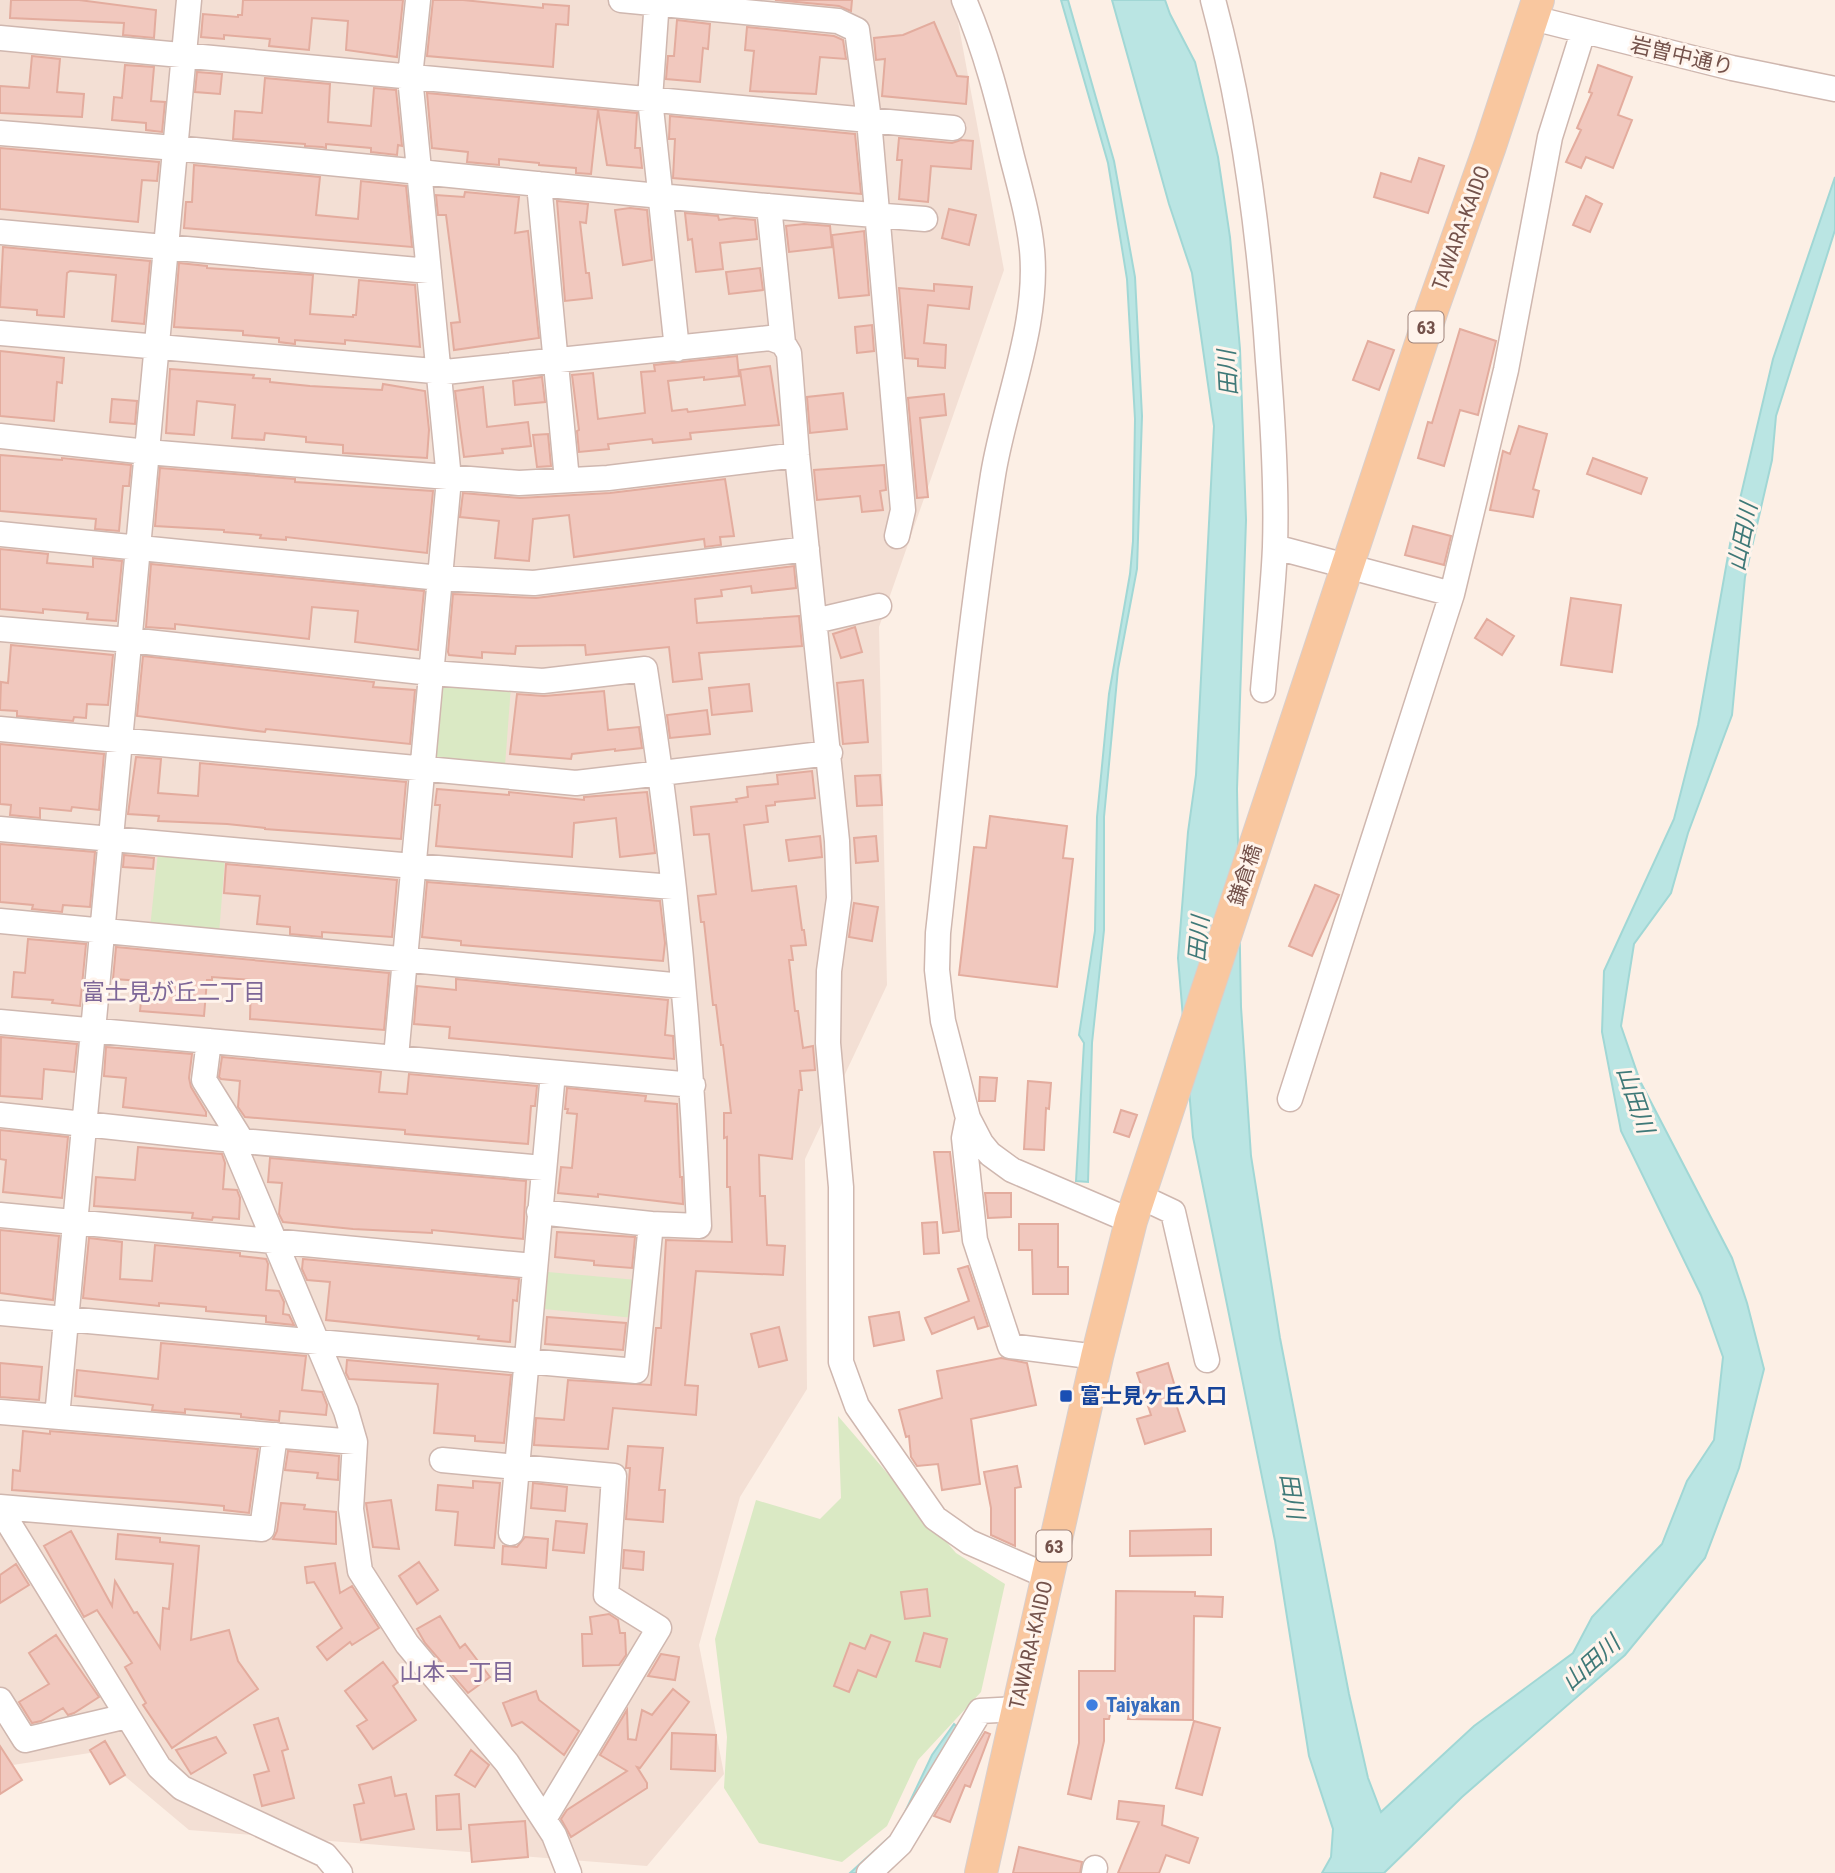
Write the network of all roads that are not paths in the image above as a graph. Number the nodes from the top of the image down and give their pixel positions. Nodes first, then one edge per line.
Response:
1 (189, 0) edge
2 (418, 0) edge
3 (621, 0) edge
4 (964, 0) edge
5 (1213, 0) edge
6 (657, 2) edge
7 (1536, 9) edge
8 (1583, 32) junction
9 (0, 38) edge
10 (184, 55) junction
11 (410, 77) junction
12 (1834, 89) edge
13 (650, 99) junction
14 (869, 120) junction
15 (953, 128) dead end
16 (0, 133) edge
17 (176, 147) junction
18 (419, 173) junction
19 (539, 184) junction
20 (660, 196) junction
21 (769, 206) junction
22 (877, 215) junction
23 (925, 219) dead end
24 (0, 232) edge
25 (166, 247) junction
26 (429, 271) junction
27 (0, 333) edge
28 (783, 343) junction
29 (157, 347) junction
30 (677, 349) junction
31 (555, 361) junction
32 (439, 372) junction
33 (0, 436) edge
34 (148, 452) junction
35 (797, 455) junction
36 (449, 479) junction
37 (567, 480) junction
38 (0, 534) edge
39 (897, 536) dead end
40 (1275, 547) junction
41 (138, 548) junction
42 (807, 549) junction
43 (1348, 567) junction
44 (440, 578) junction
45 (1452, 594) junction
46 (879, 606) dead end
47 (815, 621) junction
48 (0, 629) edge
49 (129, 640) junction
50 (1318, 656) joint
51 (431, 673) junction
52 (1263, 690) dead end
53 (0, 729) edge
54 (120, 740) junction
55 (830, 753) junction
56 (422, 768) junction
57 (662, 774) junction
58 (0, 829) edge
59 (111, 839) junction
60 (413, 866) junction
61 (673, 887) junction
62 (0, 921) edge
63 (102, 931) junction
64 (405, 960) junction
65 (683, 986) junction
66 (0, 1022) edge
67 (93, 1030) junction
68 (209, 1041) junction
69 (396, 1058) junction
70 (552, 1073) junction
71 (693, 1085) junction
72 (1290, 1099) dead end
73 (0, 1115) edge
74 (968, 1118) junction
75 (84, 1122) junction
76 (237, 1140) junction
77 (543, 1168) junction
78 (1139, 1197) junction
79 (539, 1212) junction
80 (0, 1215) edge
81 (75, 1222) junction
82 (651, 1224) junction
83 (274, 1242) junction
84 (534, 1266) junction
85 (0, 1313) edge
86 (66, 1320) junction
87 (318, 1342) junction
88 (1097, 1357) junction
89 (1207, 1360) dead end
90 (525, 1362) junction
91 (0, 1412) edge
92 (57, 1418) junction
93 (275, 1436) junction
94 (355, 1442) junction
95 (442, 1460) dead end
96 (516, 1466) junction
97 (0, 1508) edge
98 (511, 1533) dead end
99 (1047, 1576) junction
100 (0, 1700) edge
101 (1017, 1709) junction
102 (127, 1716) junction
103 (544, 1819) junction
104 (340, 1873) edge
105 (569, 1873) edge
106 (869, 1873) edge
107 (981, 1873) edge

1 - 10 street
2 - 11 street
3 - 6 street
4 - 74 street
5 - 40 street
6 - 13 street
6 - 14 street
7 - 8 street, 岩曽中通り
7 - 43 main road, TAWARA-KAIDO / 63
8 - 12 street, 岩曽中通り
8 - 45 street
9 - 10 street
10 - 11 street
10 - 17 street
11 - 13 street
11 - 18 street
13 - 14 street
13 - 20 street
14 - 15 street
14 - 22 street
16 - 17 street
17 - 18 street
17 - 25 street
18 - 19 street
18 - 26 street
19 - 20 street
19 - 31 street
20 - 21 street
20 - 30 street
21 - 22 street
21 - 28 street
22 - 23 street
22 - 39 street
24 - 25 street
25 - 26 street
25 - 29 street
26 - 32 street
27 - 29 street
28 - 30 street
28 - 35 street
29 - 32 street
29 - 34 street
30 - 31 street
31 - 32 street
31 - 37 street
32 - 36 street
33 - 34 street
34 - 36 street
34 - 41 street
35 - 37 street
35 - 42 street
36 - 37 street
36 - 44 street
38 - 41 street
40 - 43 street
40 - 52 street
41 - 44 street
41 - 49 street
42 - 44 street
42 - 47 street
43 - 45 street
43 - 50 main road, TAWARA-KAIDO / 63
44 - 51 street
45 - 72 street
46 - 47 street
47 - 55 street
48 - 49 street
49 - 51 street
49 - 54 street
50 - 78 main road, 鎌倉橋 / 63
51 - 56 street
51 - 57 street
53 - 54 street
54 - 56 street
54 - 59 street
55 - 57 street
55 - 99 street
56 - 57 street
56 - 60 street
57 - 61 street
58 - 59 street
59 - 60 street
59 - 63 street
60 - 61 street
60 - 64 street
61 - 65 street
62 - 63 street
63 - 64 street
63 - 67 street
64 - 65 street
64 - 69 street
65 - 71 street
66 - 67 street
67 - 68 street
67 - 75 street
68 - 69 street
68 - 76 street
69 - 70 street
70 - 71 street
70 - 77 street
71 - 82 street
73 - 75 street
74 - 78 street
74 - 88 street
75 - 76 street
75 - 81 street
76 - 77 street
76 - 83 street
77 - 79 street
78 - 88 main road, TAWARA-KAIDO / 63
78 - 89 street
79 - 82 street
79 - 84 street
80 - 81 street
81 - 83 street
81 - 86 street
82 - 90 street
83 - 84 street
83 - 87 street
84 - 90 street
85 - 86 street
86 - 87 street
86 - 92 street
87 - 90 street
87 - 94 street
88 - 99 main road, TAWARA-KAIDO / 63
90 - 96 street
91 - 92 street
92 - 93 street
93 - 94 street
93 - 97 street
94 - 103 street
95 - 96 street
96 - 98 street
96 - 103 street
97 - 102 street
99 - 101 main road, TAWARA-KAIDO / 63
100 - 102 street
101 - 106 street
101 - 107 main road, TAWARA-KAIDO / 63
102 - 104 street
103 - 105 street

